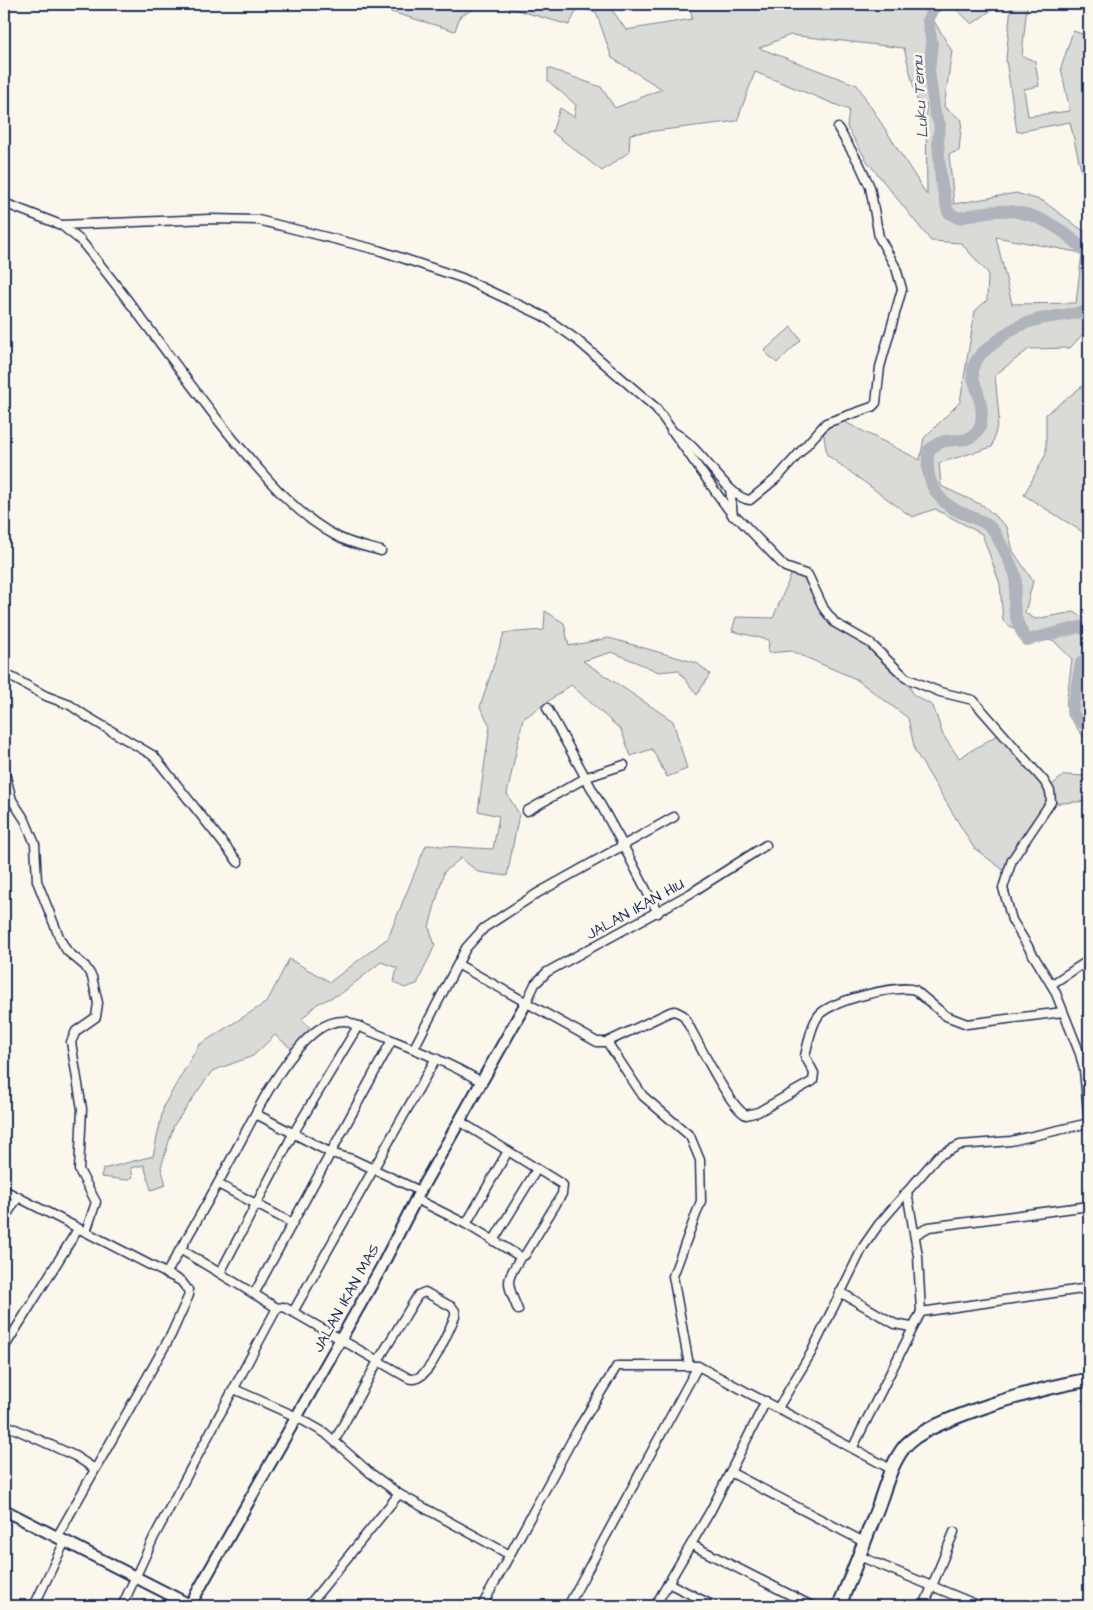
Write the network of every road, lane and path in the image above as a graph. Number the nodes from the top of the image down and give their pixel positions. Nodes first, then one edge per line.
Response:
1 (838, 128) dead end
2 (4, 203) edge
3 (61, 225) junction
4 (671, 431) junction
5 (730, 489) junction
6 (732, 516) junction
7 (381, 551) dead end
8 (4, 673) edge
9 (548, 708) dead end
10 (624, 765) dead end
11 (4, 769) edge
12 (587, 777) junction
13 (527, 811) dead end
14 (674, 816) dead end
15 (623, 845) junction
16 (766, 845) dead end
17 (238, 862) dead end
18 (658, 913) junction
19 (1089, 960) edge
20 (459, 964) junction
21 (1052, 984) junction
22 (526, 1004) junction
23 (1063, 1012) junction
24 (358, 1026) junction
25 (392, 1040) junction
26 (607, 1042) junction
27 (414, 1048) junction
28 (436, 1058) junction
29 (482, 1082) junction
30 (256, 1114) junction
31 (461, 1122) junction
32 (1089, 1124) edge
33 (293, 1134) junction
34 (508, 1151) junction
35 (331, 1153) junction
36 (374, 1169) junction
37 (537, 1169) junction
38 (218, 1184) junction
39 (4, 1190) edge
40 (907, 1192) junction
41 (418, 1195) junction
42 (18, 1197) junction
43 (257, 1203) junction
44 (1089, 1206) edge
45 (4, 1219) edge
46 (292, 1223) junction
47 (466, 1224) junction
48 (82, 1231) junction
49 (915, 1235) junction
50 (493, 1241) junction
51 (180, 1249) junction
52 (520, 1257) junction
53 (220, 1273) junction
54 (166, 1274) junction
55 (1089, 1288) edge
56 (840, 1292) junction
57 (254, 1294) junction
58 (276, 1308) junction
59 (518, 1310) dead end
60 (293, 1312) junction
61 (921, 1312) junction
62 (895, 1324) junction
63 (912, 1327) junction
64 (906, 1339) junction
65 (340, 1340) junction
66 (4, 1348) edge
67 (378, 1361) junction
68 (689, 1365) junction
69 (698, 1366) junction
70 (1089, 1380) edge
71 (234, 1389) junction
72 (766, 1401) junction
73 (778, 1408) junction
74 (297, 1417) junction
75 (4, 1424) edge
76 (335, 1440) junction
77 (853, 1448) junction
78 (95, 1469) junction
79 (891, 1469) junction
80 (730, 1472) junction
81 (399, 1494) junction
82 (4, 1510) edge
83 (954, 1532) dead end
84 (61, 1539) junction
85 (864, 1542) junction
86 (692, 1545) junction
87 (510, 1555) junction
88 (859, 1556) junction
89 (134, 1578) junction
90 (668, 1583) junction
91 (932, 1587) junction
92 (34, 1606) edge
93 (122, 1606) edge
94 (191, 1606) edge
95 (308, 1606) edge
96 (482, 1606) edge
97 (568, 1606) edge
98 (655, 1606) edge
99 (714, 1606) edge
100 (812, 1606) edge
101 (839, 1606) edge
102 (924, 1606) edge
103 (980, 1606) edge

1 - 5 street
2 - 3 street
3 - 4 street
3 - 7 street
4 - 5 street
4 - 6 street
5 - 6 street
6 - 21 street
8 - 17 street
9 - 12 street
10 - 12 street
11 - 48 street
12 - 13 street
12 - 15 street
14 - 15 street
15 - 18 street
15 - 20 street
16 - 18 street, JALAN IKAN HIU
18 - 22 street, JALAN IKAN HIU
19 - 21 street
20 - 22 street
20 - 27 street
21 - 23 street
22 - 26 street
22 - 29 street, JALAN IKAN MAS
23 - 26 street
23 - 32 street
24 - 25 street
24 - 30 street
24 - 33 street
25 - 27 street
25 - 35 street
26 - 68 street
27 - 28 street
28 - 29 street
28 - 36 street
29 - 31 street, JALAN IKAN MAS
30 - 33 street
30 - 38 street
31 - 34 street
31 - 41 street, JALAN IKAN MAS
32 - 40 street
33 - 35 street
33 - 43 street
34 - 37 street
34 - 47 street
35 - 36 street
35 - 46 street
36 - 41 street
36 - 60 street
37 - 50 street
37 - 52 street
38 - 43 street
38 - 51 street
39 - 42 street
40 - 49 street
40 - 56 street
41 - 47 street
41 - 65 street, JALAN IKAN MAS
42 - 45 street
42 - 48 street
43 - 46 street
43 - 53 street
44 - 49 street
46 - 57 street
47 - 50 street
48 - 54 street
48 - 66 street
49 - 61 street
50 - 52 street
51 - 53 street
51 - 54 street
52 - 59 street
53 - 57 street
54 - 78 street
55 - 61 street
56 - 62 street
56 - 73 street
57 - 58 street
58 - 60 street
58 - 71 street
60 - 65 street
61 - 63 street
62 - 63 street
62 - 64 street
63 - 64 street
64 - 77 street
65 - 67 street
65 - 74 street, JALAN IKAN MAS
67 - 67 street
67 - 76 street
68 - 69 street
68 - 87 street
69 - 72 street
69 - 97 street
70 - 79 highway
71 - 74 street
71 - 89 street
72 - 73 street
72 - 80 street
73 - 77 street
74 - 76 street
74 - 94 street, JALAN IKAN MAS
75 - 78 street
76 - 81 street
77 - 79 street
78 - 84 street
79 - 85 highway
80 - 85 street
80 - 86 street
81 - 87 street
81 - 95 street
82 - 84 street
83 - 91 street
84 - 89 street
84 - 92 street
85 - 88 highway
86 - 90 street
86 - 100 street
87 - 96 street
88 - 91 street
88 - 101 highway
89 - 93 street
89 - 94 street
90 - 98 street
90 - 99 street
91 - 102 street
91 - 103 street

